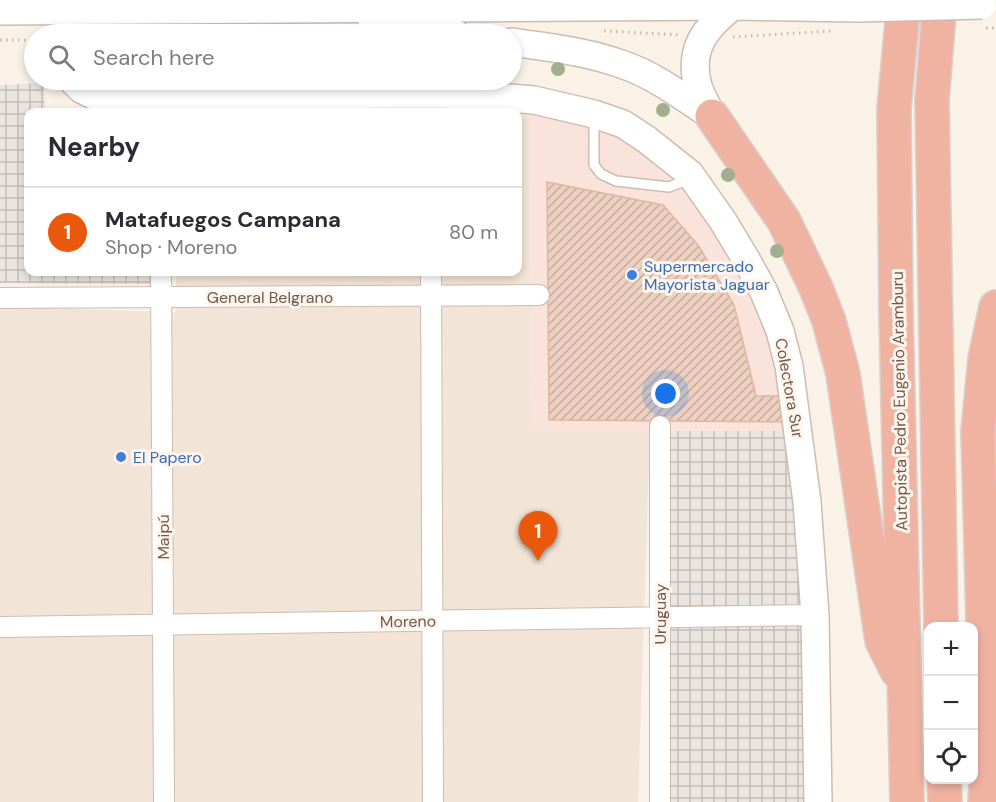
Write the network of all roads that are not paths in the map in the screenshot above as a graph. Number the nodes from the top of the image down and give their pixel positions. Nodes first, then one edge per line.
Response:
1 (354, 0) edge
2 (904, 0) edge
3 (940, 0) edge
4 (729, 3) edge
5 (278, 10) junction
6 (0, 11) edge
7 (986, 12) edge
8 (66, 15) edge
9 (382, 24) edge
10 (522, 43) edge
11 (83, 90) edge
12 (430, 103) edge
13 (160, 104) edge
14 (594, 114) junction
15 (712, 116) junction
16 (690, 174) junction
17 (161, 276) edge
18 (431, 276) edge
19 (539, 295) dead end
20 (431, 296) junction
21 (161, 297) junction
22 (0, 298) edge
23 (996, 307) edge
24 (660, 426) dead end
25 (815, 615) junction
26 (660, 617) junction
27 (433, 621) junction
28 (940, 622) edge
29 (163, 624) junction
30 (0, 627) edge
31 (904, 685) junction
32 (996, 734) edge
33 (944, 784) edge
34 (986, 787) edge
35 (164, 802) edge
36 (433, 802) edge
37 (660, 802) edge
38 (818, 802) edge
39 (907, 802) edge
40 (945, 802) edge

1 - 5 main road
2 - 31 highway, Autopista Pedro Eugenio Aramburu
3 - 28 highway
4 - 5 main road
4 - 7 main road, bridge
4 - 15 main road
5 - 8 main road
5 - 9 main road
6 - 8 main road
10 - 15 main road
11 - 13 main road, Colectora Sur
12 - 13 main road, Colectora Sur
12 - 14 main road, Colectora Sur
14 - 16 main road, Colectora Sur
14 - 16 lane
15 - 31 highway
16 - 25 main road, Colectora Sur
17 - 21 street, Maipú
18 - 20 street
19 - 20 street, General Belgrano
20 - 21 street, General Belgrano
20 - 27 street
21 - 22 street, General Belgrano
21 - 29 street, Maipú
23 - 34 highway
24 - 26 street, Uruguay
25 - 26 street, Moreno
25 - 38 main road, Colectora Sur
26 - 27 street, Moreno
26 - 37 street, Uruguay
27 - 29 street, Moreno
27 - 36 street
29 - 30 street, Moreno
29 - 35 street, Maipú
31 - 39 highway, Autopista Pedro Eugenio Aramburu
32 - 34 street
33 - 40 highway

